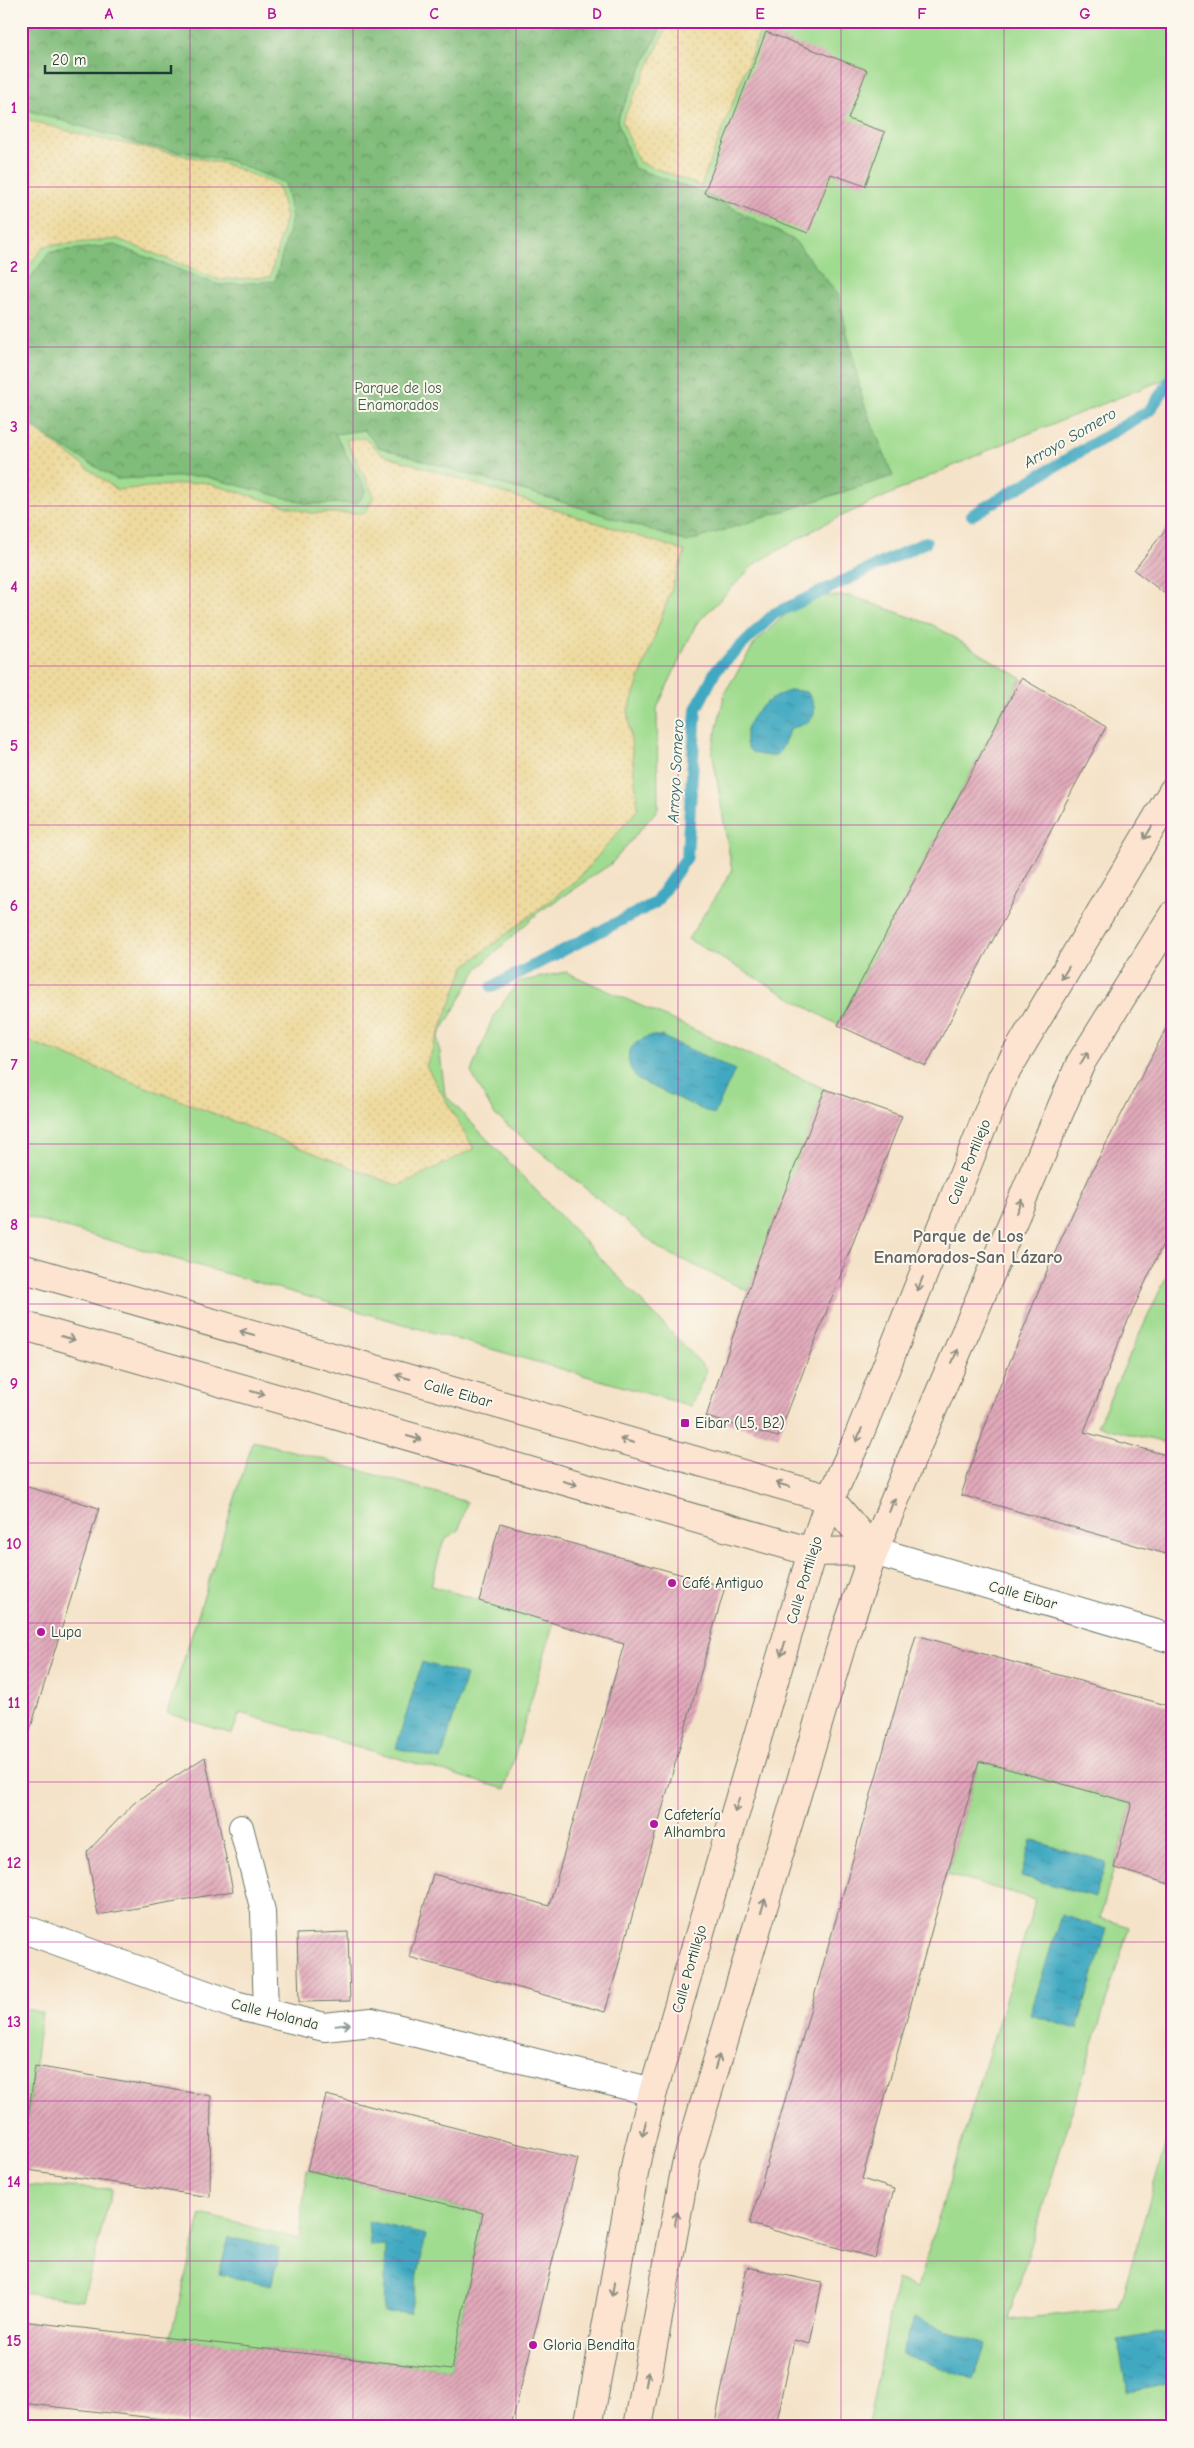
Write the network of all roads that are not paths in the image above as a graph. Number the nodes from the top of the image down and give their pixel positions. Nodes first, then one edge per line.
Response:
1 (1173, 791) edge
2 (1173, 916) edge
3 (21, 1268) edge
4 (21, 1324) edge
5 (830, 1499) junction
6 (874, 1551) junction
7 (812, 1552) junction
8 (1173, 1639) edge
9 (241, 1827) dead end
10 (21, 1928) edge
11 (273, 2014) junction
12 (652, 2092) junction
13 (588, 2427) edge
14 (638, 2427) edge

1 -> 5 main road, Calle Portillejo
6 -> 2 main road
5 -> 3 main road, Calle Eibar
4 -> 7 main road, Calle Eibar
5 - 6 main road
5 - 7 main road, Calle Portillejo
6 - 7 main road, Calle Eibar
6 - 8 street, Calle Eibar
14 -> 6 main road
7 -> 12 main road, Calle Portillejo
9 - 11 lane
10 - 11 street, Calle Holanda
11 -> 12 street, Calle Holanda
12 -> 13 main road, Calle Portillejo

